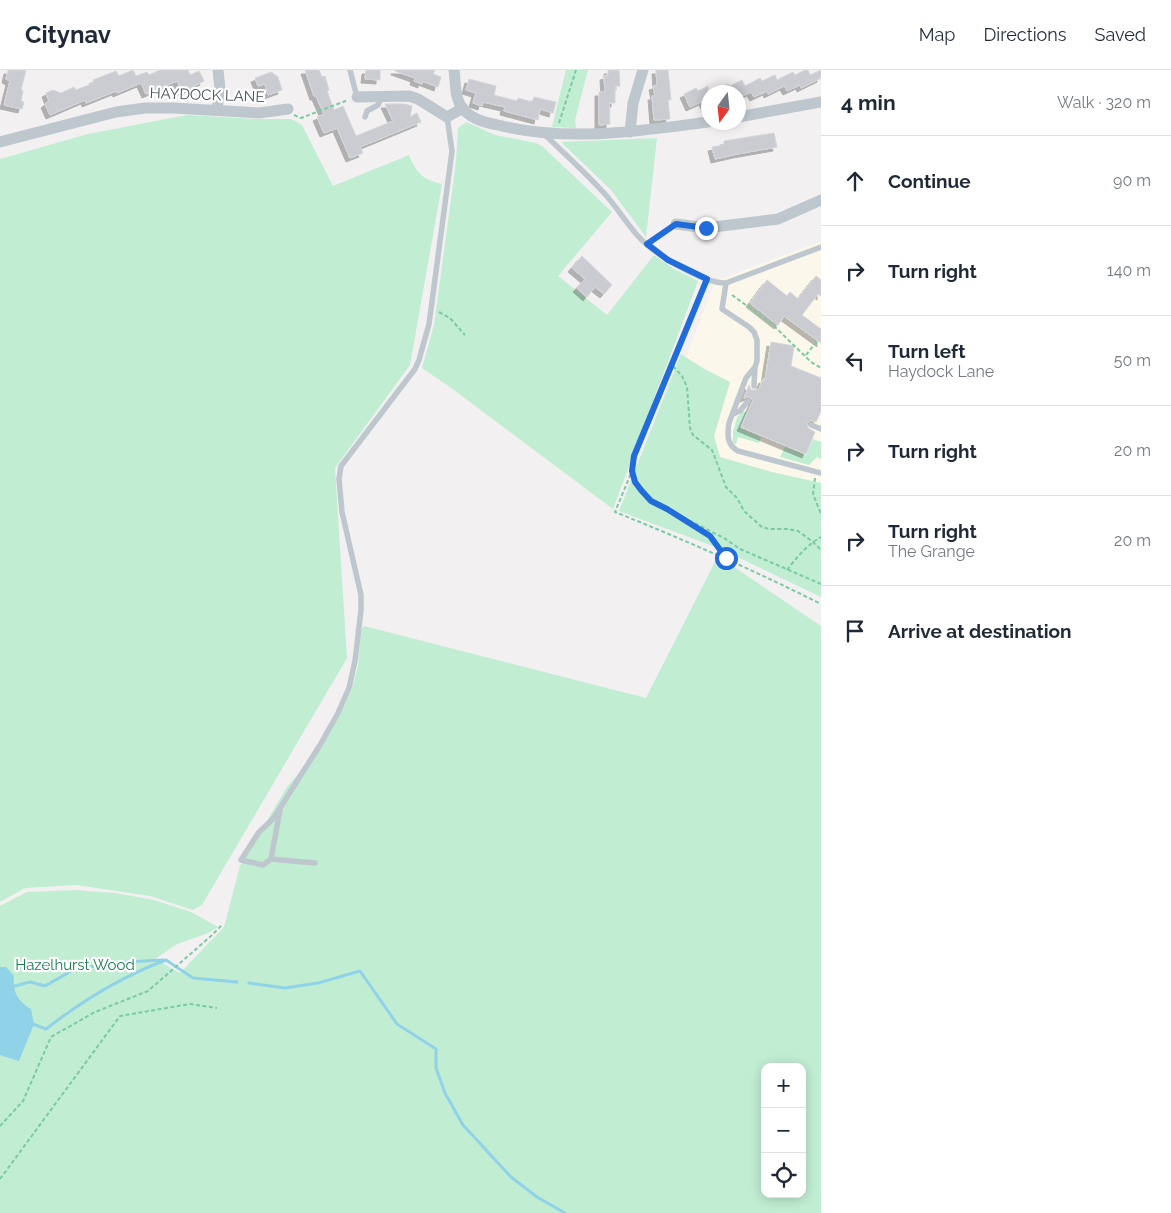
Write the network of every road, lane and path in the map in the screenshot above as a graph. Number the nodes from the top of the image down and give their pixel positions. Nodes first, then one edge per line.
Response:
1 (218, 70) edge
2 (350, 70) edge
3 (454, 70) edge
4 (576, 70) edge
5 (643, 70) edge
6 (357, 97) junction
7 (382, 98) junction
8 (821, 102) edge
9 (463, 108) junction
10 (217, 109) junction
11 (288, 109) joint
12 (746, 116) edge
13 (365, 117) dead end
14 (447, 117) junction
15 (701, 123) edge
16 (630, 132) junction
17 (550, 134) junction
18 (0, 142) edge
19 (821, 200) edge
20 (676, 224) joint
21 (647, 244) junction
22 (821, 247) edge
23 (707, 279) junction
24 (726, 283) junction
25 (725, 291) junction
26 (431, 307) junction
27 (464, 335) dead end
28 (817, 341) dead end
29 (806, 356) junction
30 (673, 366) junction
31 (754, 367) junction
32 (821, 368) edge
33 (754, 386) dead end
34 (748, 401) dead end
35 (733, 414) junction
36 (811, 425) dead end
37 (821, 429) edge
38 (632, 471) junction
39 (818, 473) edge
40 (667, 509) junction
41 (821, 514) edge
42 (821, 537) edge
43 (813, 542) junction
44 (821, 550) edge
45 (726, 558) junction
46 (787, 570) junction
47 (821, 584) edge
48 (821, 604) edge
49 (281, 806) junction
50 (271, 859) junction
51 (315, 863) dead end
52 (223, 924) dead end
53 (217, 1008) dead end
54 (0, 1126) edge
55 (0, 1179) edge

1 - 10 street
2 - 6 lane
3 - 9 street
4 - 17 path
5 - 16 street
6 - 7 street
6 - 11 path
7 - 13 lane
7 - 14 street
8 - 12 street
9 - 14 street
9 - 17 street
10 - 11 street, HAYDOCK LANE
10 - 18 street, HAYDOCK LANE
14 - 26 lane
15 - 16 street
16 - 17 street
17 - 21 lane
19 - 20 street
20 - 21 path
21 - 23 lane
22 - 24 lane
23 - 24 lane
23 - 30 path
24 - 25 lane
25 - 29 path
25 - 31 lane
26 - 27 path
26 - 49 lane
28 - 29 path
29 - 32 path
30 - 38 path
30 - 43 path
31 - 33 lane
31 - 35 lane
34 - 35 lane
35 - 39 lane
36 - 37 lane
38 - 40 path
38 - 45 path
39 - 41 path
40 - 45 path
40 - 46 path
42 - 43 path
43 - 44 path
43 - 46 path
45 - 48 path
46 - 47 path
49 - 50 lane
49 - 50 lane
50 - 51 lane
52 - 54 path
53 - 55 path

